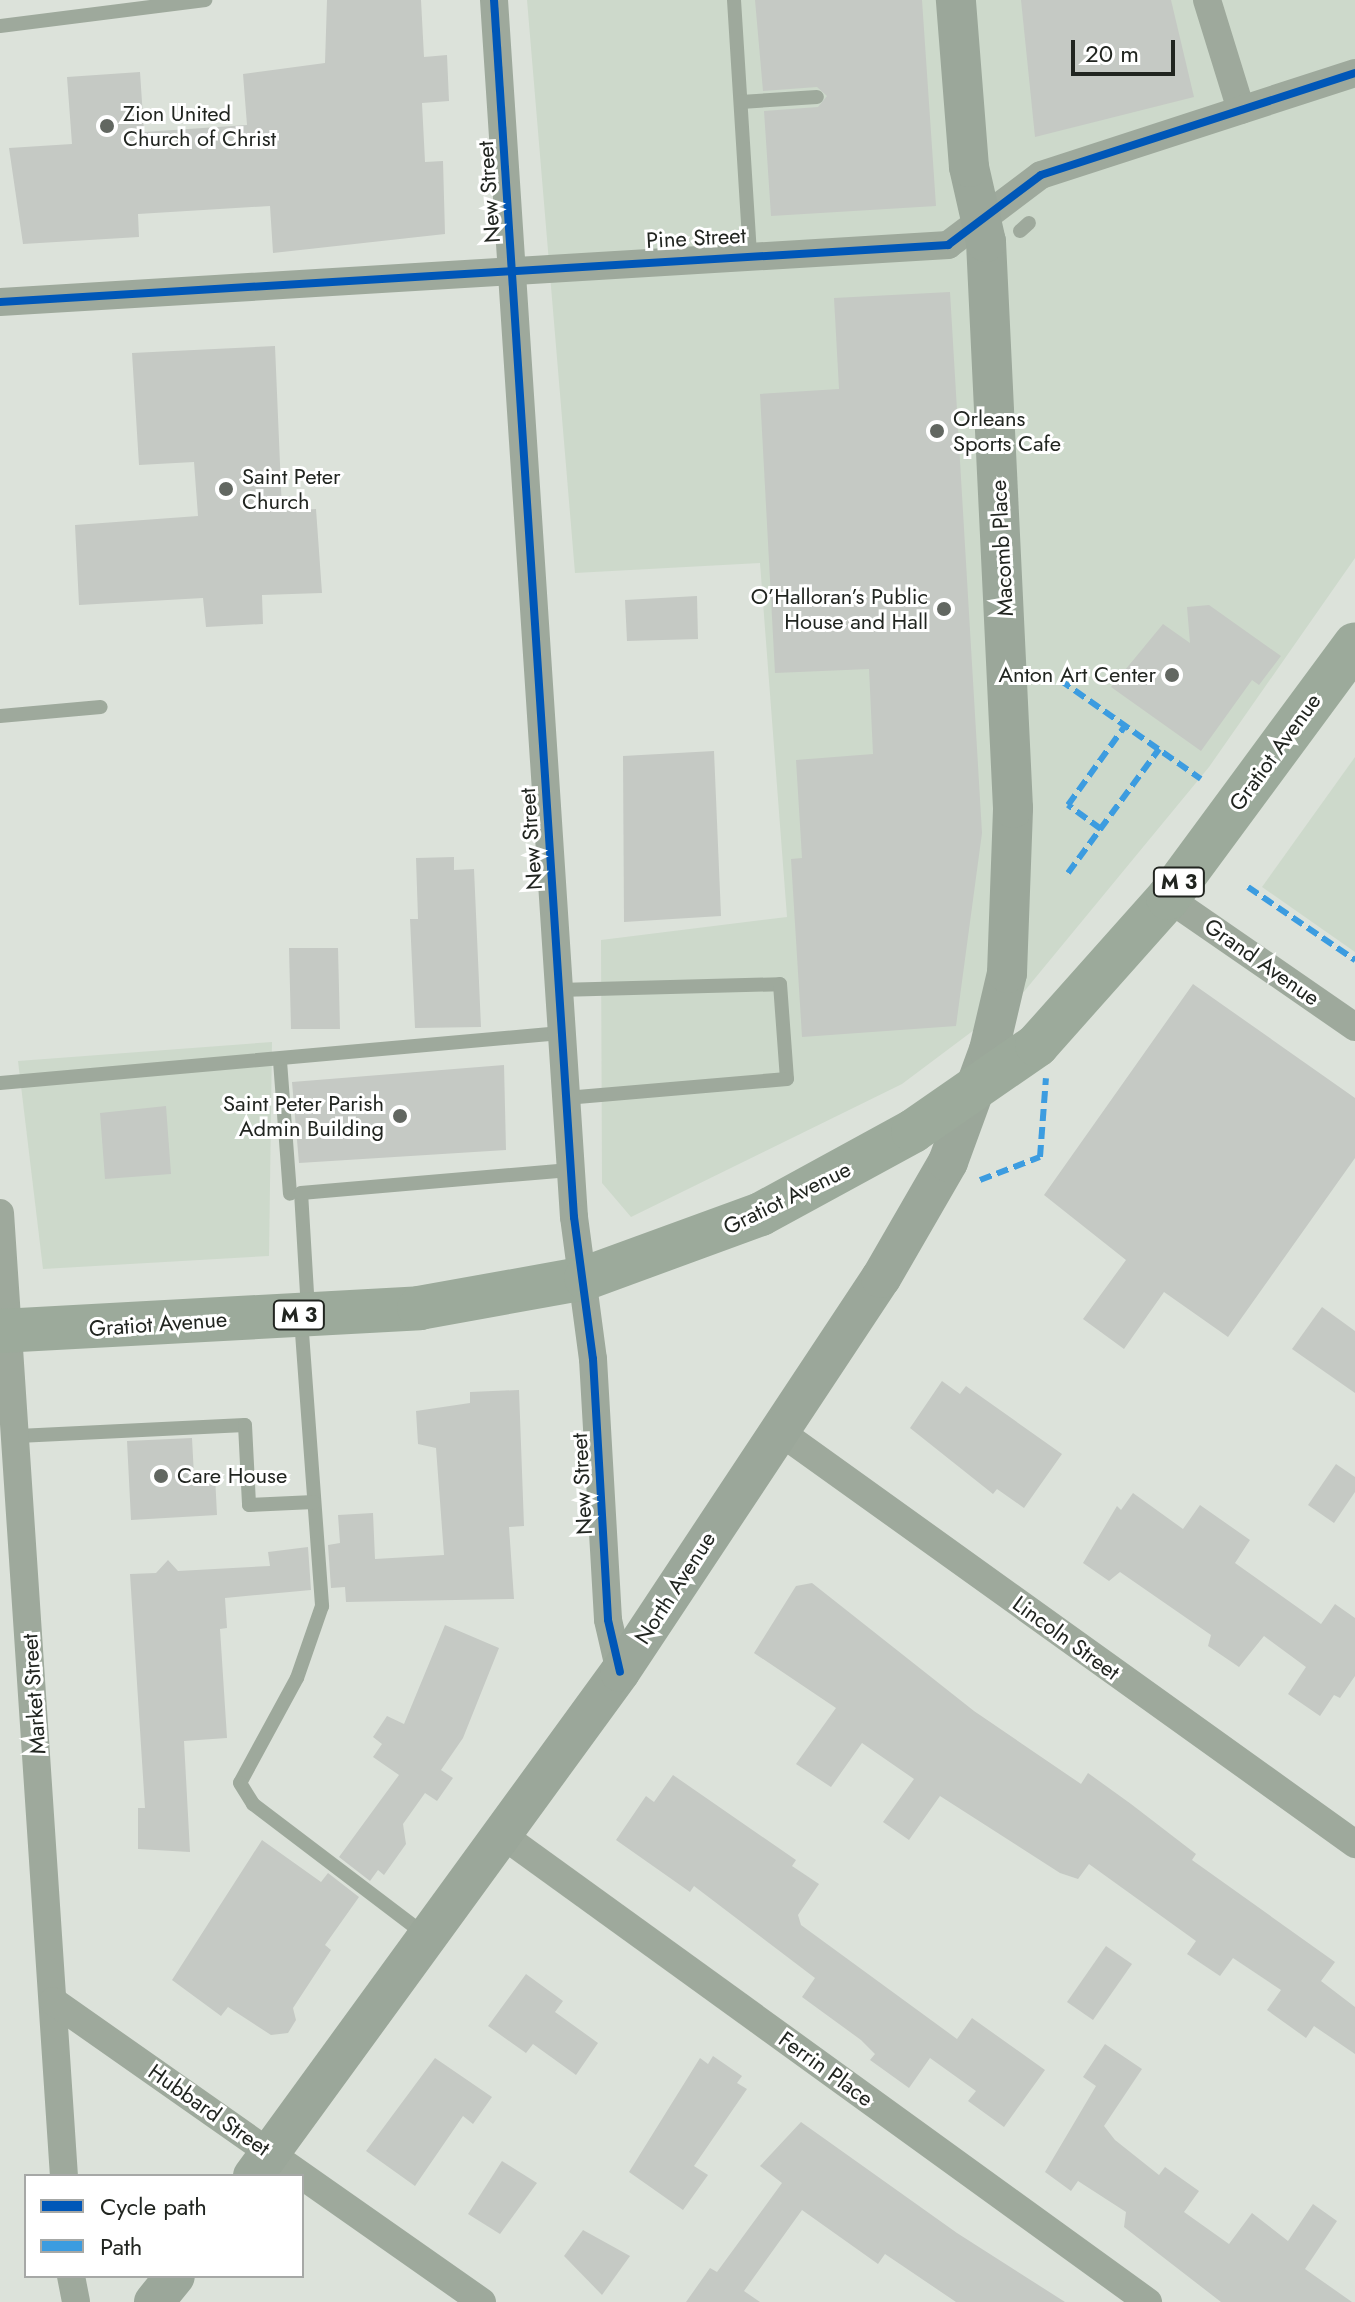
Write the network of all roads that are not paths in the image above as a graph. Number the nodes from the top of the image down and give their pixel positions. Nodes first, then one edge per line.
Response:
1 (205, 0) edge
2 (494, 0) edge
3 (734, 0) edge
4 (956, 0) edge
5 (1207, 0) edge
6 (0, 26) edge
7 (1355, 73) edge
8 (817, 97) dead end
9 (741, 102) junction
10 (1241, 110) junction
11 (982, 219) junction
12 (750, 253) junction
13 (511, 268) junction
14 (0, 302) edge
15 (1355, 644) edge
16 (101, 707) dead end
17 (0, 716) edge
18 (1168, 898) junction
19 (558, 990) junction
20 (1355, 1027) edge
21 (561, 1033) junction
22 (280, 1061) junction
23 (0, 1083) edge
24 (973, 1093) junction
25 (566, 1098) junction
26 (570, 1170) junction
27 (290, 1194) dead end
28 (0, 1213) edge
29 (586, 1278) junction
30 (304, 1315) junction
31 (5, 1331) edge
32 (779, 1431) junction
33 (18, 1436) junction
34 (314, 1502) junction
35 (620, 1672) junction
36 (504, 1836) junction
37 (1355, 1844) edge
38 (430, 1938) junction
39 (53, 2001) junction
40 (261, 2164) edge
41 (64, 2174) edge
42 (304, 2191) edge
43 (71, 2278) edge
44 (173, 2278) edge
45 (76, 2302) edge
46 (154, 2302) edge
47 (482, 2302) edge
48 (1148, 2302) edge

1 - 6 lane
2 - 13 street, New Street
3 - 9 lane
4 - 11 main road, Macomb Place
5 - 10 street
7 - 10 street, Pine Street
8 - 9 lane
9 - 12 lane
10 - 11 street, Pine Street
11 - 12 street, Pine Street
11 - 24 main road, Macomb Place
12 - 13 street, Pine Street
13 - 14 street, Pine Street
13 - 19 street, New Street
15 - 18 main road, Gratiot Avenue / M 3
16 - 17 lane
18 - 20 street, Grand Avenue
18 - 24 main road, Gratiot Avenue / M 3
19 - 21 street, New Street
19 - 25 lane
21 - 22 lane
21 - 25 street, New Street
22 - 23 lane
22 - 27 lane
24 - 29 main road, Gratiot Avenue / M 3
24 - 32 main road, North Avenue
25 - 26 street, New Street
26 - 29 street, New Street
26 - 30 lane
28 - 31 street, Market Street
29 - 30 main road, Gratiot Avenue / M 3
29 - 35 street, New Street
30 - 31 main road, Gratiot Avenue / M 3
30 - 34 lane
31 - 33 street, Market Street
32 - 35 main road, North Avenue
32 - 37 street, Lincoln Street
33 - 34 lane
33 - 39 street, Market Street
34 - 38 lane
35 - 36 main road, North Avenue
36 - 38 main road, North Avenue
36 - 48 street, Ferrin Place
38 - 40 main road, North Avenue
39 - 40 street, Hubbard Street
39 - 41 street, Market Street
42 - 47 street, Hubbard Street
43 - 45 street
44 - 46 main road

